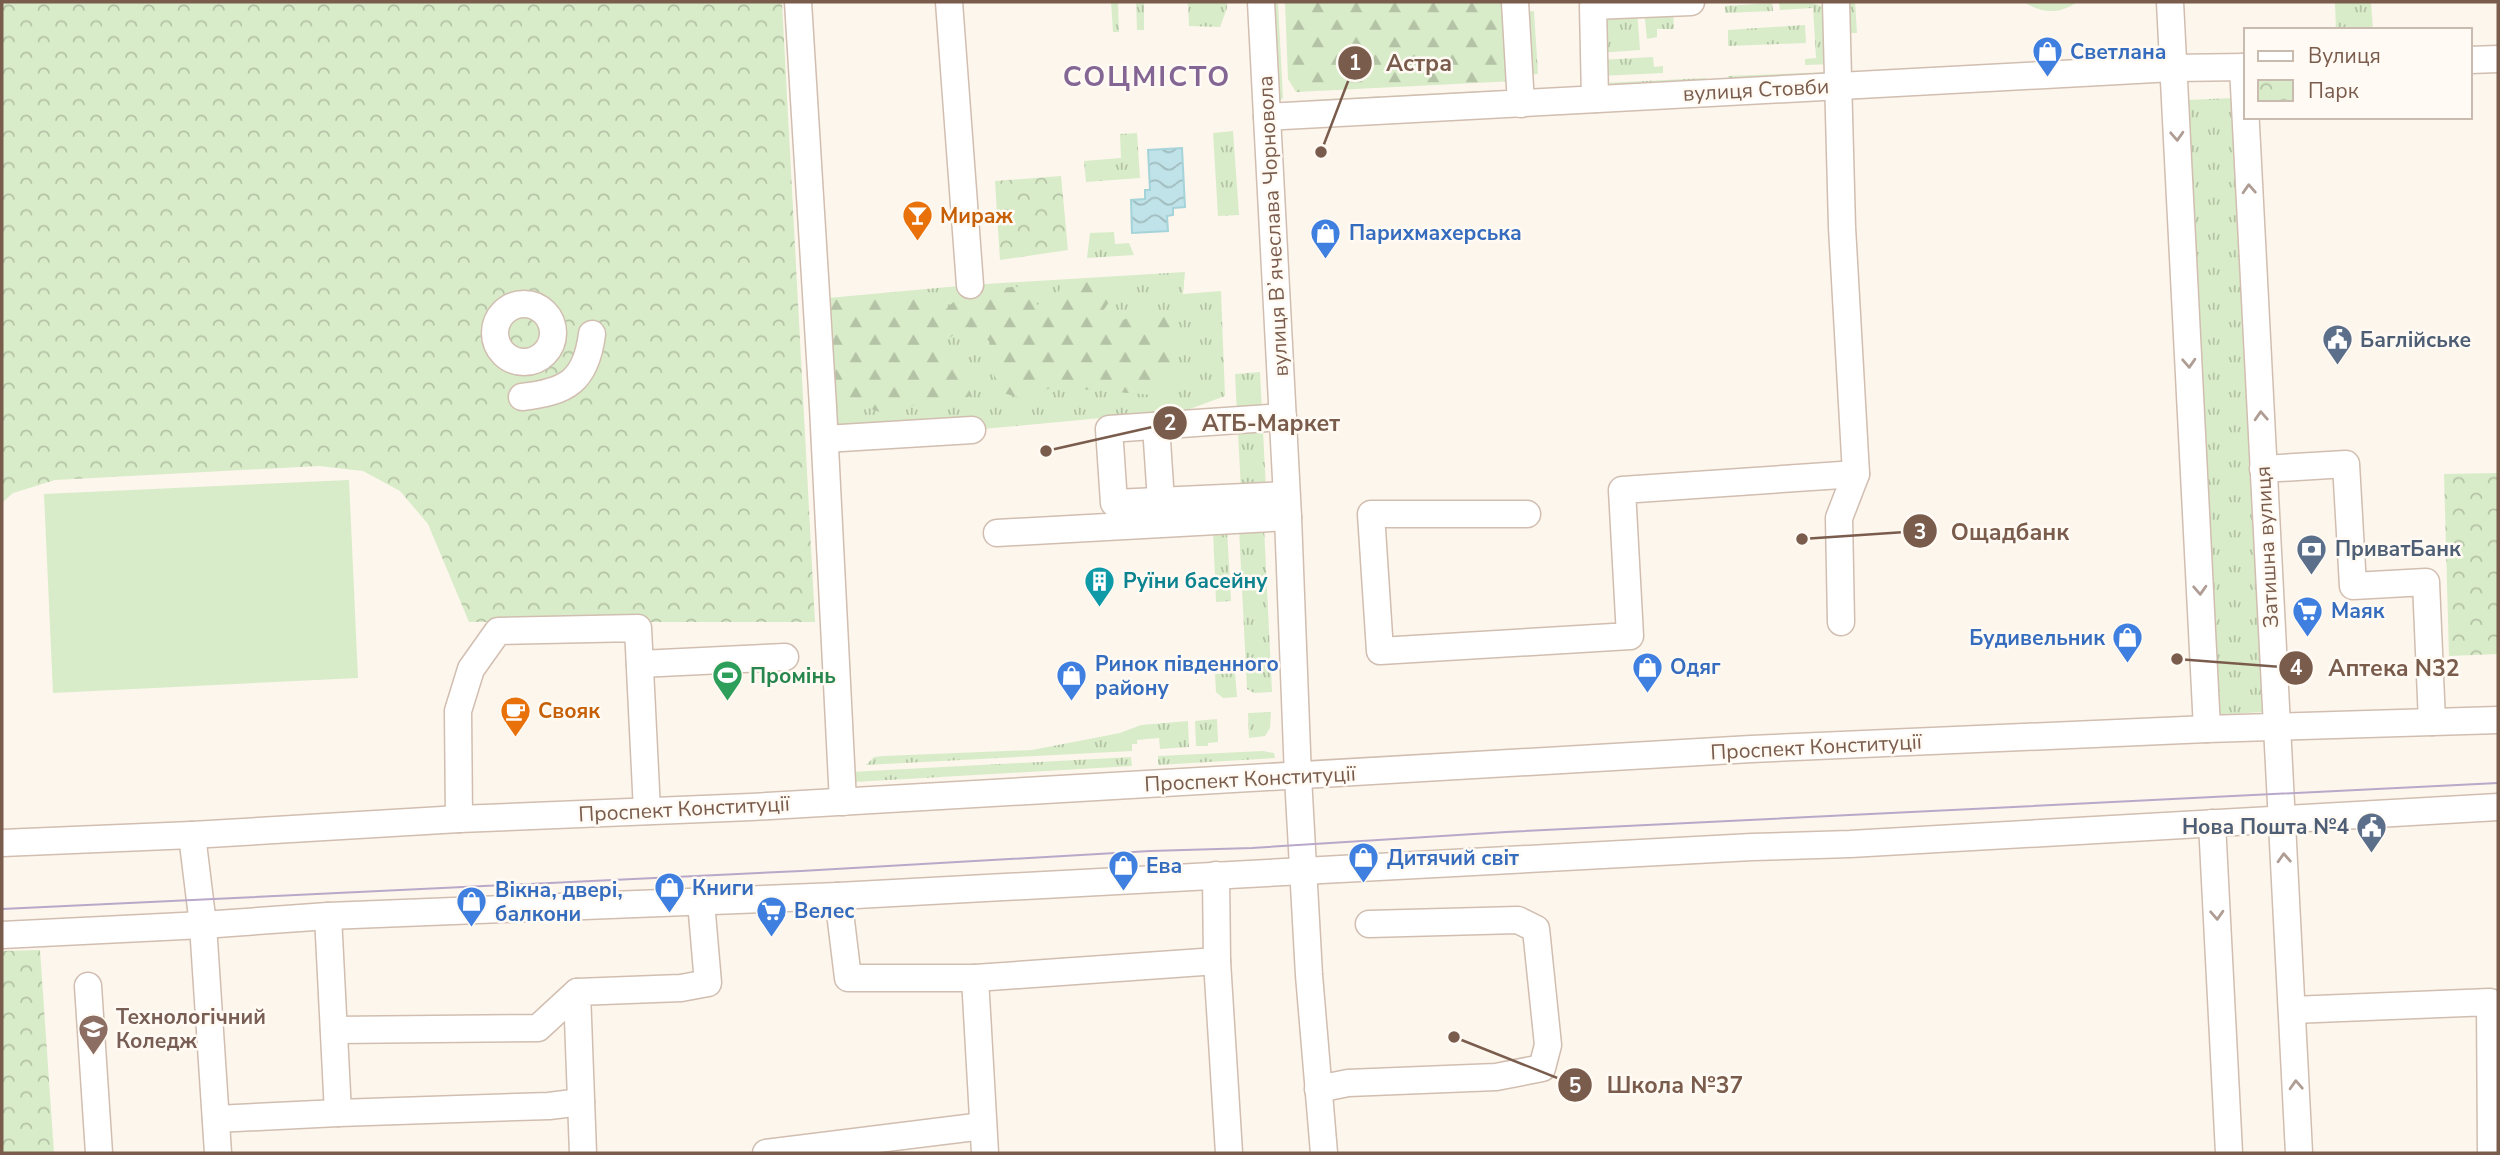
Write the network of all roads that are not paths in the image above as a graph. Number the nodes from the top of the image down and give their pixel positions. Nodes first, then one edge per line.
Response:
1 (798, 2) edge
2 (949, 2) edge
3 (1261, 2) edge
4 (1515, 2) edge
5 (1691, 2) edge
6 (1836, 2) edge
7 (2170, 2) edge
8 (2498, 59) edge
9 (2472, 60) edge
10 (2244, 67) edge
11 (2174, 68) junction
12 (1840, 85) junction
13 (1595, 99) junction
14 (1521, 104) junction
15 (1267, 117) junction
16 (2246, 119) edge
17 (970, 285) dead end
18 (592, 334) dead end
19 (522, 397) dead end
20 (1283, 417) junction
21 (1156, 426) junction
22 (972, 430) dead end
23 (825, 439) junction
24 (2263, 469) junction
25 (1856, 474) junction
26 (1161, 501) junction
27 (1287, 506) junction
28 (1527, 514) dead end
29 (997, 533) dead end
30 (1841, 622) dead end
31 (785, 657) dead end
32 (640, 664) junction
33 (2498, 720) edge
34 (2432, 722) junction
35 (2207, 729) junction
36 (2277, 729) junction
37 (1298, 777) junction
38 (843, 802) junction
39 (2498, 807) edge
40 (647, 811) junction
41 (459, 819) junction
42 (2281, 819) junction
43 (2212, 823) junction
44 (192, 835) junction
45 (2, 843) edge
46 (1305, 870) junction
47 (1216, 875) junction
48 (838, 896) junction
49 (701, 902) junction
50 (328, 916) junction
51 (1369, 924) dead end
52 (204, 925) junction
53 (2, 935) edge
54 (1217, 961) junction
55 (975, 978) junction
56 (88, 986) dead end
57 (577, 992) junction
58 (2494, 1001) edge
59 (2292, 1010) junction
60 (334, 1030) junction
61 (1318, 1089) junction
62 (581, 1102) junction
63 (338, 1112) junction
64 (216, 1119) junction
65 (983, 1126) junction
66 (99, 1153) edge
67 (218, 1153) edge
68 (583, 1153) edge
69 (765, 1153) edge
70 (985, 1153) edge
71 (1229, 1153) edge
72 (1324, 1153) edge
73 (2229, 1153) edge
74 (2299, 1153) edge
75 (2491, 1153) edge

1 - 23 street
2 - 17 street
3 - 15 street, вулиця Вʼячеслава Чорновола
4 - 14 street
5 - 13 street
6 - 12 street
7 - 11 street
8 - 9 street
10 - 11 street, вулиця Стовби
11 - 12 street, вулиця Стовби
11 -> 35 street
12 - 13 street, вулиця Стовби
12 - 25 street
13 - 14 street, вулиця Стовби
14 - 15 street, вулиця Стовби
15 - 20 street, вулиця Вʼячеслава Чорновола
24 -> 16 street, Затишна вулиця
18 - 19 street
20 - 21 street
20 - 27 street, вулиця Вʼячеслава Чорновола
21 - 26 street
21 - 26 street
22 - 23 street
23 - 38 street
24 - 34 street
24 - 36 street, Затишна вулиця
25 - 28 street
25 - 30 street
26 - 27 street
27 - 29 street
27 - 37 street, вулиця Вʼячеслава Чорновола
31 - 32 street
32 - 40 street
32 - 41 street
33 - 34 street, Проспект Конституції
34 - 36 street, Проспект Конституції
35 - 36 street, Проспект Конституції
35 - 37 street, Проспект Конституції
36 - 42 street, Затишна вулиця
37 - 38 street, Проспект Конституції
37 - 46 street, вулиця Вʼячеслава Чорновола
38 - 40 street, Проспект Конституції
39 - 42 street
40 - 41 street, Проспект Конституції
41 - 44 street, Проспект Конституції
42 - 43 street
59 -> 42 street, Затишна вулиця
43 - 46 street
43 -> 73 street
44 - 45 street, Проспект Конституції
44 - 52 street
46 - 47 street
46 - 61 street
47 - 48 street
47 - 54 street
48 - 49 street
48 - 55 street
49 - 50 street
49 - 57 street
50 - 52 street
50 - 60 street
51 - 61 street
52 - 53 street
52 - 64 street
54 - 55 street
54 - 71 street
55 - 65 street
56 - 66 street
57 - 60 street
57 - 62 street
58 - 59 street
58 - 75 street
74 -> 59 street, Затишна вулиця
60 - 63 street
61 - 72 street
62 - 63 street
62 - 68 street
63 - 64 street
64 - 67 street
65 - 69 street
65 - 70 street

